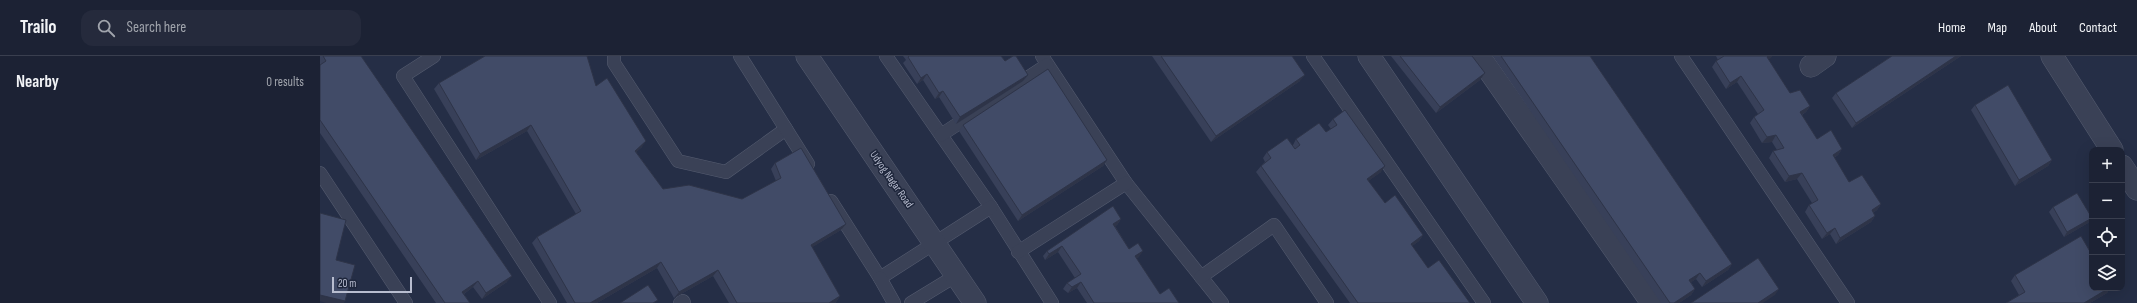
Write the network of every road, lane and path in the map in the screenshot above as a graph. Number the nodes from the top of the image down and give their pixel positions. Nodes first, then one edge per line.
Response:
1 (434, 56) edge
2 (614, 56) edge
3 (740, 56) edge
4 (807, 56) edge
5 (886, 56) edge
6 (1314, 56) edge
7 (1369, 56) edge
8 (1479, 56) edge
9 (1681, 56) edge
10 (2052, 56) edge
11 (1044, 61) edge
12 (786, 129) junction
13 (941, 135) junction
14 (2110, 147) edge
15 (2125, 171) edge
16 (320, 174) edge
17 (816, 176) edge
18 (1126, 183) junction
19 (2137, 189) edge
20 (824, 190) edge
21 (991, 207) junction
22 (936, 242) junction
23 (1018, 252) junction
24 (957, 275) junction
25 (1201, 277) junction
26 (880, 278) junction
27 (891, 302) edge
28 (406, 303) edge
29 (550, 303) edge
30 (680, 303) edge
31 (684, 303) edge
32 (911, 303) edge
33 (975, 303) edge
34 (1052, 303) edge
35 (1222, 303) edge
36 (1327, 303) edge
37 (1484, 303) edge
38 (1537, 303) edge
39 (1652, 303) edge
40 (1848, 303) edge

1 - 29 lane
2 - 12 lane
3 - 12 lane
4 - 22 street, Udyog Nagar Road
5 - 13 lane
6 - 37 lane
7 - 38 street
8 - 39 street
9 - 40 lane
10 - 14 street
11 - 13 lane
11 - 18 lane
12 - 17 lane
13 - 21 lane
15 - 19 street
16 - 28 lane
18 - 23 lane
18 - 25 lane
20 - 26 lane
21 - 22 lane
21 - 23 lane
22 - 24 street, Udyog Nagar Road
22 - 26 lane
23 - 34 lane
24 - 32 lane
24 - 33 street, Udyog Nagar Road
25 - 35 lane
25 - 36 lane
26 - 27 lane
30 - 31 lane

